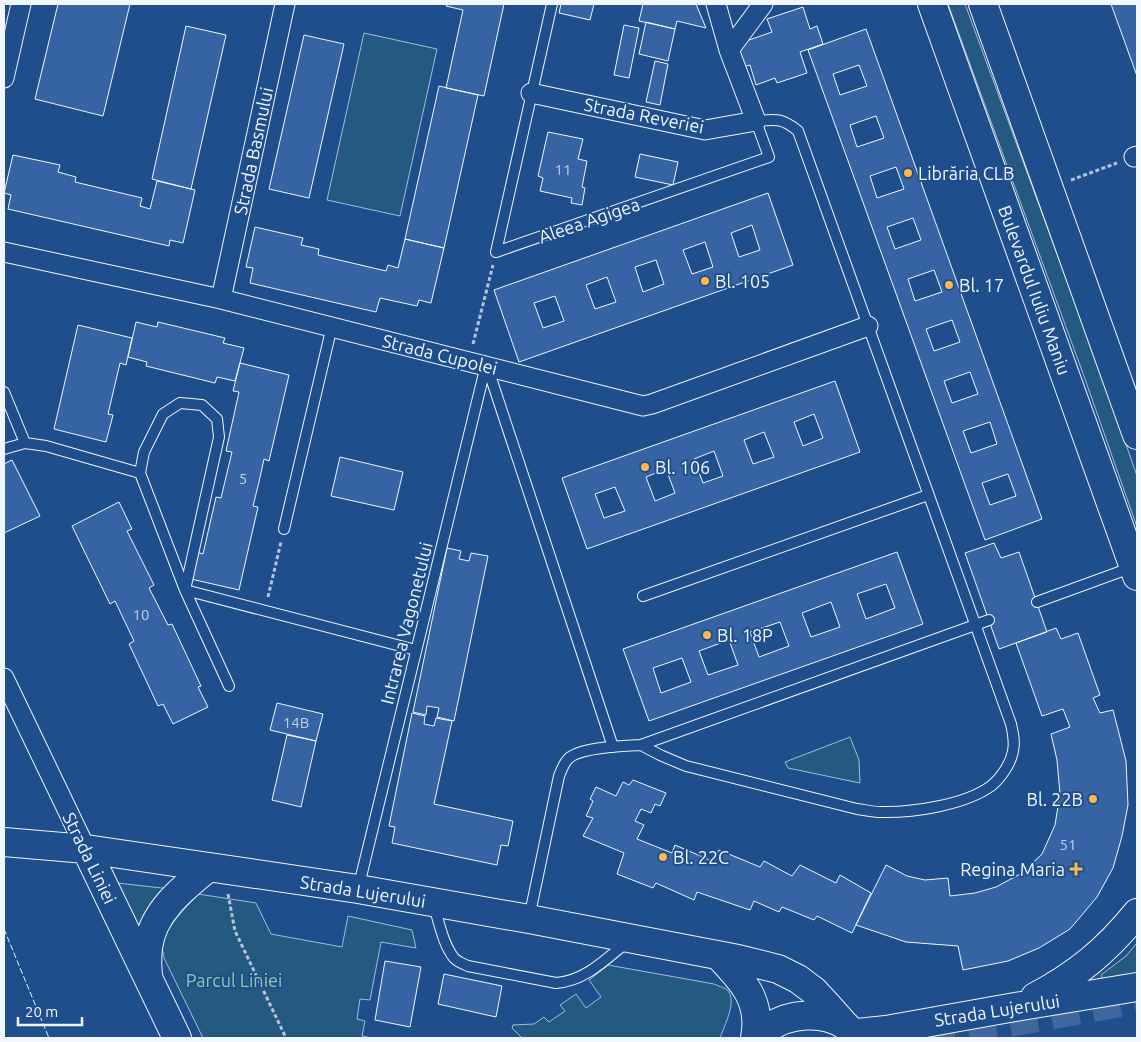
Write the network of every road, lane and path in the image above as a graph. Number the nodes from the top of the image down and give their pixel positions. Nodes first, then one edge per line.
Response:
1 (21, 4) edge
2 (285, 4) edge
3 (552, 4) edge
4 (716, 4) edge
5 (764, 4) edge
6 (932, 4) edge
7 (983, 4) edge
8 (729, 50) junction
9 (4, 78) edge
10 (531, 93) junction
11 (756, 121) junction
12 (1136, 156) edge
13 (1049, 187) junction
14 (4, 252) edge
15 (496, 252) junction
16 (221, 299) junction
17 (332, 326) junction
18 (868, 326) junction
19 (477, 363) junction
20 (4, 392) edge
21 (1137, 435) edge
22 (25, 443) junction
23 (4, 449) edge
24 (140, 473) junction
25 (928, 495) junction
26 (284, 529) joint
27 (1136, 571) edge
28 (185, 590) junction
29 (643, 596) dead end
30 (1037, 602) dead end
31 (264, 611) junction
32 (989, 620) dead end
33 (975, 625) junction
34 (416, 650) junction
35 (4, 678) edge
36 (229, 686) dead end
37 (641, 745) junction
38 (613, 747) junction
39 (4, 842) edge
40 (86, 848) junction
41 (220, 868) junction
42 (358, 889) junction
43 (433, 902) junction
44 (1137, 913) edge
45 (528, 919) junction
46 (631, 939) junction
47 (719, 956) junction
48 (148, 979) junction
49 (1137, 987) edge
50 (1015, 1007) junction
51 (853, 1032) edge
52 (177, 1038) edge
53 (286, 1038) edge
54 (755, 1038) edge
55 (759, 1038) edge

1 - 9 street
2 - 16 street, Strada Basmului
3 - 10 lane
4 - 8 street, Aleea Agigea
5 - 8 street
6 - 27 street, Bulevardul Iuliu Maniu
7 - 13 street
8 - 11 street, Aleea Agigea
10 - 11 street, Strada Reveriei
10 - 15 lane
11 - 15 lane, Aleea Agigea
11 - 18 lane
12 - 13 path
13 - 21 street
14 - 16 street, Strada Cupolei
15 - 19 path
16 - 17 street, Strada Cupolei
17 - 19 street, Strada Cupolei
17 - 26 lane
18 - 19 street, Strada Cupolei
18 - 25 lane
19 - 34 lane, Intrarea Vagonetului
19 - 38 lane
20 - 22 lane
22 - 23 lane
22 - 24 lane
24 - 28 lane
24 - 28 lane
25 - 29 lane
25 - 33 lane
26 - 31 path
27 - 30 lane
28 - 31 lane
28 - 36 lane
31 - 34 lane
32 - 33 lane
33 - 37 lane
33 - 37 lane
34 - 42 lane, Intrarea Vagonetului
35 - 40 street, Strada Liniei
37 - 38 lane
38 - 45 lane
39 - 40 street, Strada Lujerului
40 - 41 street, Strada Lujerului
40 - 48 street, Strada Liniei
41 - 42 street, Strada Lujerului
41 - 48 street
41 - 53 path
42 - 43 street, Strada Lujerului
43 - 45 street, Strada Lujerului
43 - 46 lane
44 - 50 street
45 - 46 street, Strada Lujerului
46 - 47 street, Strada Lujerului
47 - 51 street, Strada Lujerului
47 - 54 street
48 - 52 street, Strada Liniei
49 - 50 street, Strada Lujerului
50 - 51 street, Strada Lujerului
51 - 55 street

